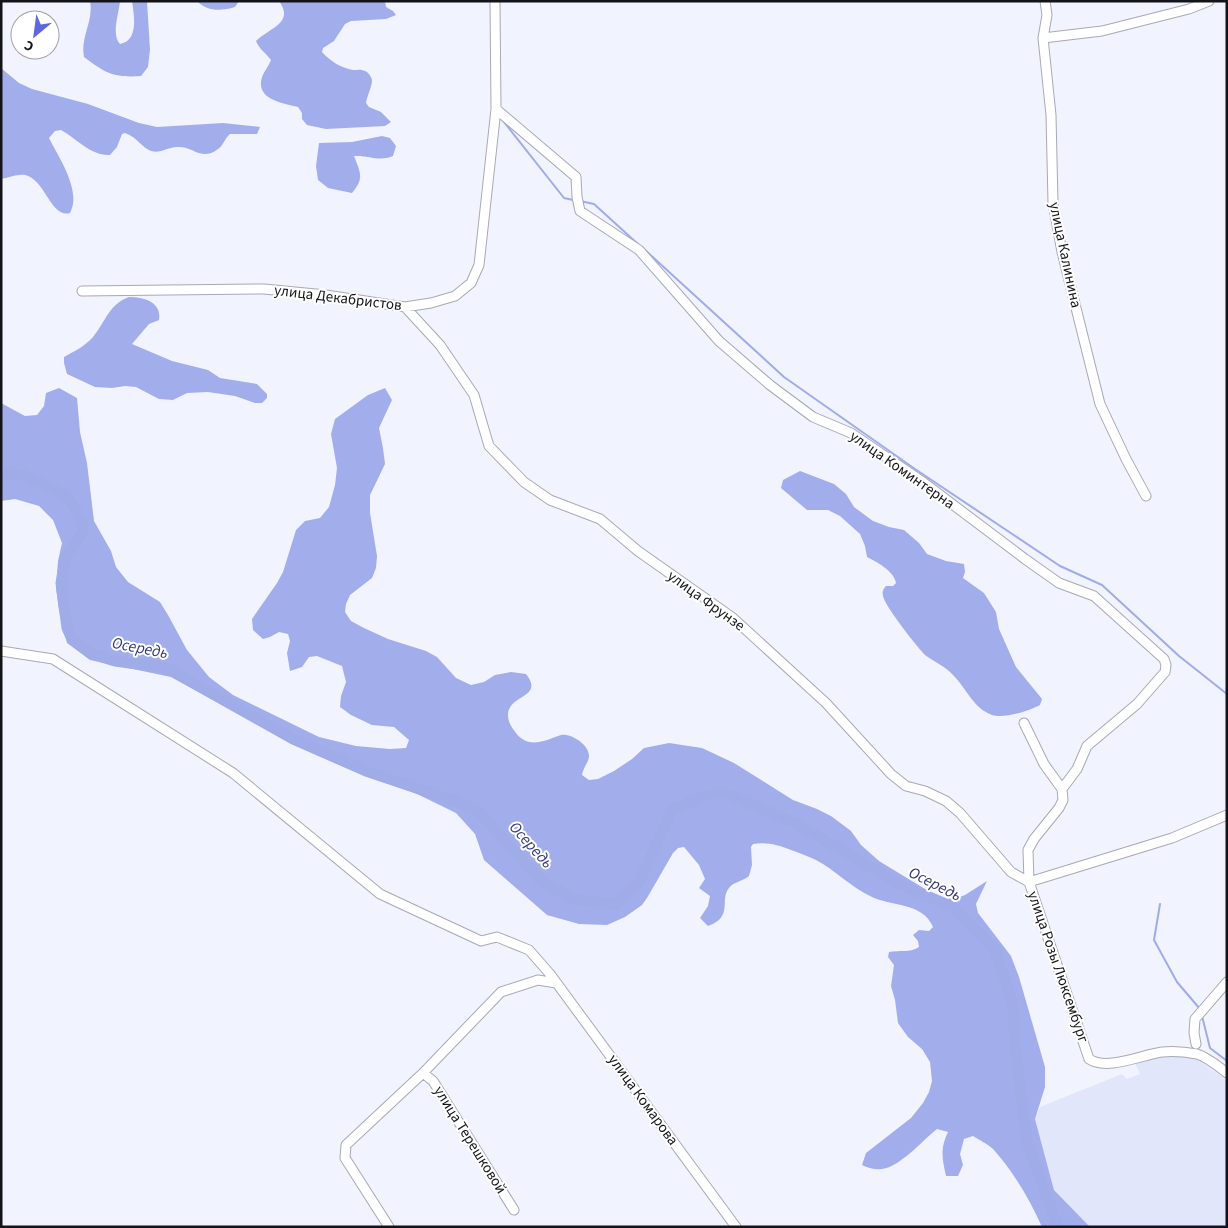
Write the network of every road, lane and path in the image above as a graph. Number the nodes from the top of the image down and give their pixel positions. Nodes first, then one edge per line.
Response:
1 (495, 1) edge
2 (1045, 1) edge
3 (1209, 1) edge
4 (1043, 38) junction
5 (496, 108) junction
6 (82, 291) dead end
7 (405, 307) junction
8 (1146, 496) dead end
9 (1, 650) edge
10 (1024, 723) dead end
11 (1062, 789) junction
12 (1227, 815) edge
13 (1029, 882) junction
14 (1227, 982) edge
15 (556, 983) junction
16 (1196, 1044) dead end
17 (423, 1073) junction
18 (1227, 1073) edge
19 (514, 1210) dead end
20 (388, 1227) edge
21 (736, 1227) edge

1 - 5 street, улица Декабристов
2 - 4 street, улица Калинина
3 - 4 street
4 - 8 street, улица Калинина
5 - 7 street, улица Декабристов
5 - 11 street, улица Коминтерна
6 - 7 street, улица Декабристов
7 - 13 street, улица Фрунзе
9 - 15 street, улица Комарова
10 - 11 street
11 - 13 street, улица Розы Люксембург
12 - 13 street, улица Розы Люксембург
13 - 18 street, улица Розы Люксембург
14 - 16 street
15 - 17 street
15 - 21 street, улица Комарова
17 - 19 street, улица Терешковой
17 - 20 street

